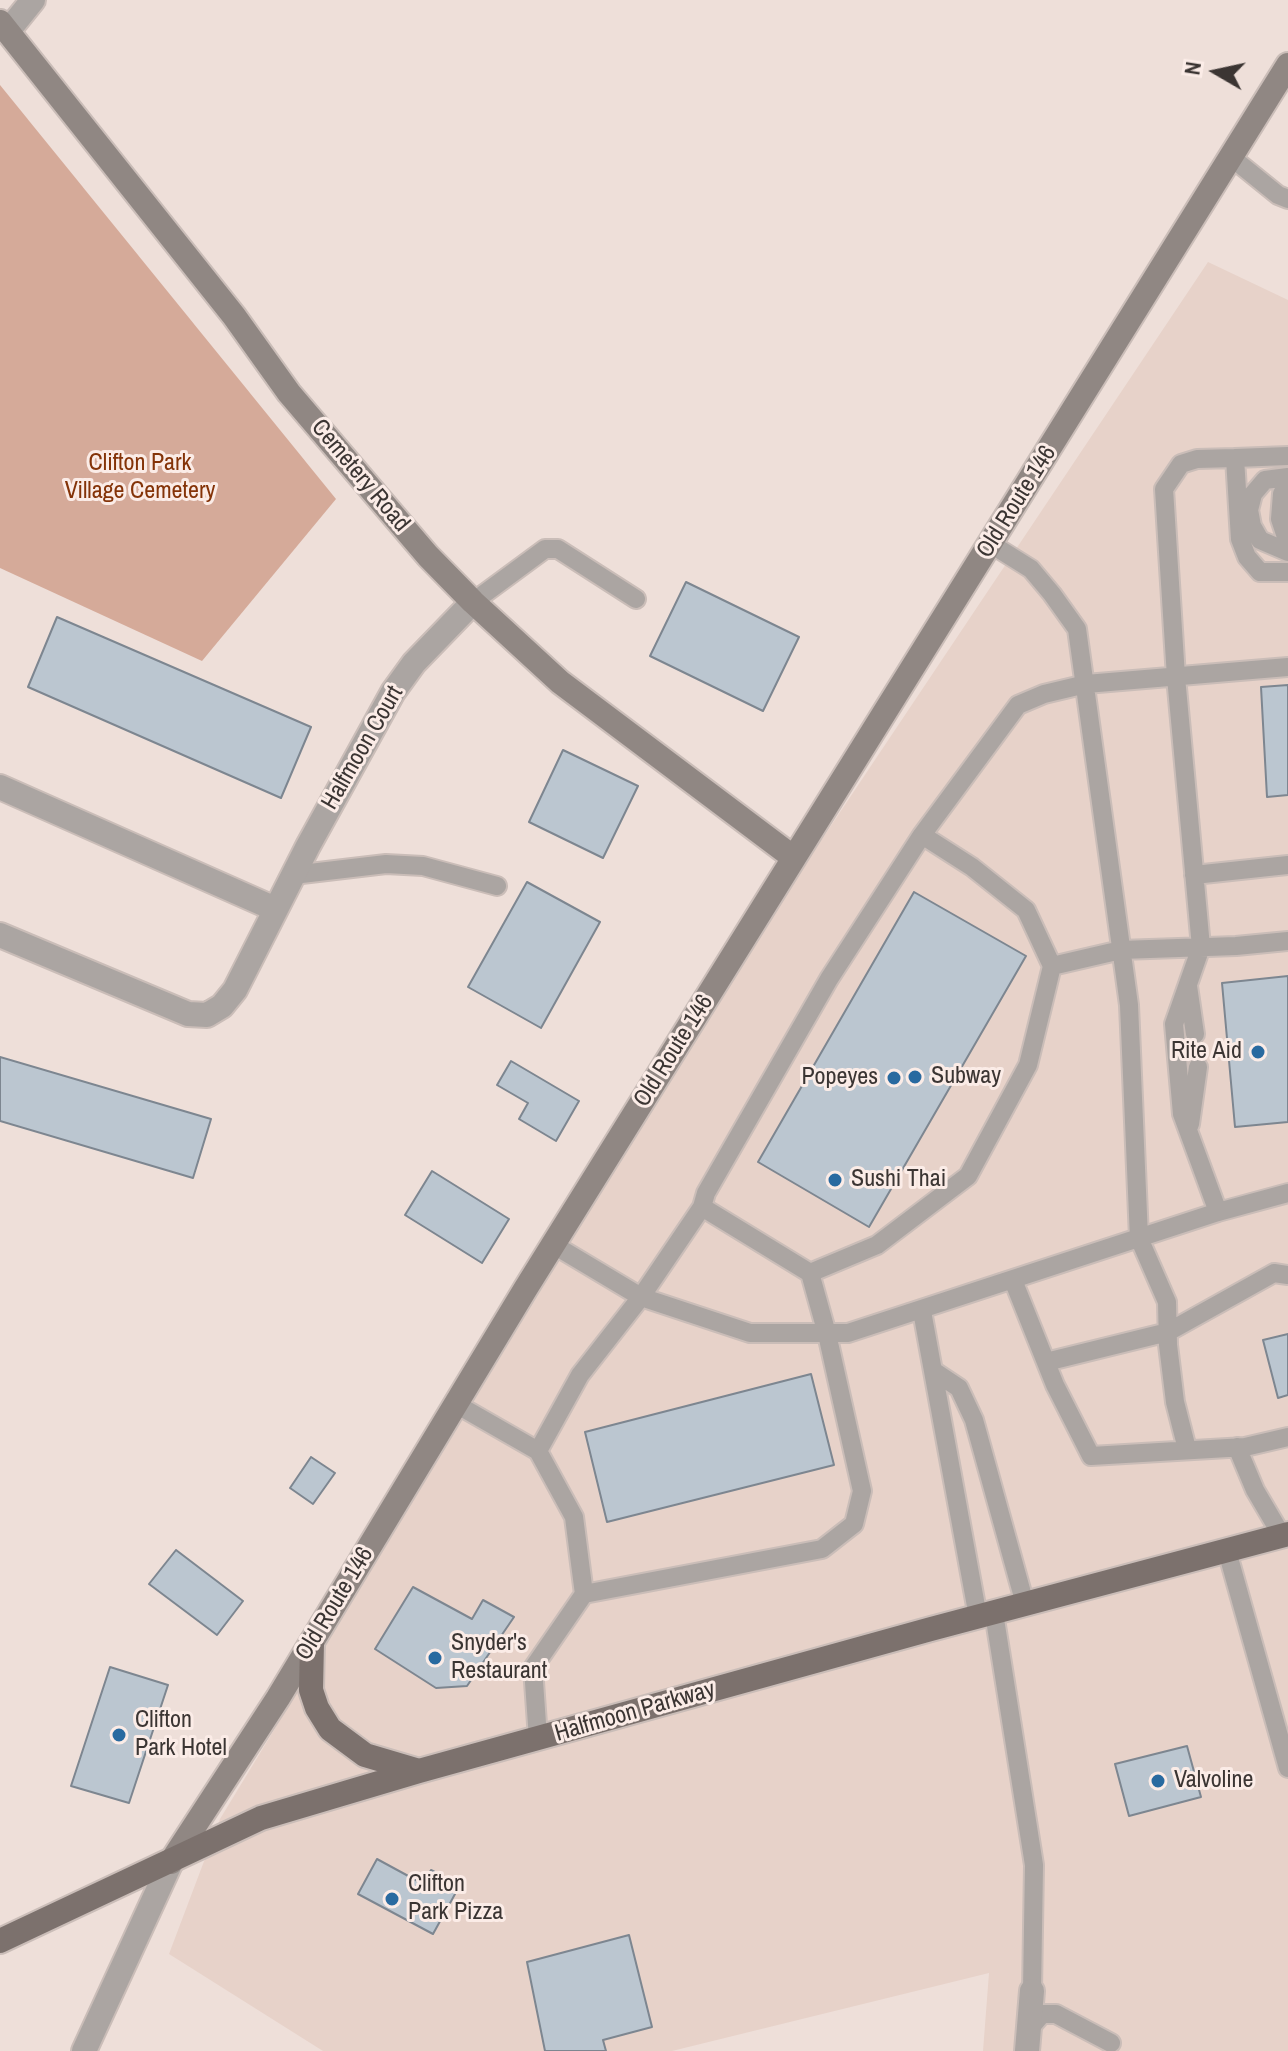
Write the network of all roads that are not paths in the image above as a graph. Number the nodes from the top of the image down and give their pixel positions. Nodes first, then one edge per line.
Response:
1 (33, 0) edge
2 (4, 26) edge
3 (1288, 65) edge
4 (1231, 157) junction
5 (1288, 199) edge
6 (1288, 456) edge
7 (1235, 458) junction
8 (1288, 477) edge
9 (1288, 484) edge
10 (1288, 543) edge
11 (991, 544) junction
12 (1288, 552) edge
13 (1288, 572) edge
14 (636, 599) dead end
15 (473, 602) junction
16 (1288, 667) edge
17 (1176, 677) junction
18 (1086, 684) junction
19 (0, 787) edge
20 (922, 835) junction
21 (794, 858) junction
22 (1288, 865) edge
23 (293, 875) junction
24 (1194, 875) junction
25 (497, 886) dead end
26 (275, 909) junction
27 (0, 935) edge
28 (1288, 941) edge
29 (1201, 947) junction
30 (1121, 950) junction
31 (1052, 966) junction
32 (1188, 983) junction
33 (1195, 1034) dead end
34 (1198, 1067) dead end
35 (1189, 1132) junction
36 (1288, 1193) edge
37 (702, 1207) junction
38 (1218, 1212) junction
39 (1139, 1238) junction
40 (554, 1245) junction
41 (810, 1273) junction
42 (1288, 1275) edge
43 (1013, 1280) junction
44 (641, 1297) junction
45 (922, 1311) junction
46 (1168, 1332) junction
47 (827, 1334) junction
48 (1046, 1362) junction
49 (935, 1372) junction
50 (456, 1404) junction
51 (1288, 1437) edge
52 (1237, 1447) junction
53 (1187, 1449) junction
54 (538, 1451) junction
55 (1285, 1535) edge
56 (1227, 1551) junction
57 (584, 1594) junction
58 (1025, 1604) junction
59 (986, 1615) junction
60 (312, 1642) junction
61 (1282, 1728) edge
62 (538, 1738) junction
63 (1288, 1768) edge
64 (419, 1771) junction
65 (171, 1862) junction
66 (0, 1941) edge
67 (1032, 1991) joint
68 (1028, 2040) edge
69 (1111, 2043) dead end
70 (84, 2051) edge

1 - 2 street
2 - 15 street, Cemetery Road
3 - 4 street, Old Route 146
4 - 5 lane
4 - 11 street, Old Route 146
6 - 7 lane
7 - 13 lane
7 - 17 lane
8 - 12 lane
9 - 10 lane
11 - 18 lane
11 - 21 street, Old Route 146
14 - 15 lane
15 - 21 street, Cemetery Road
15 - 23 street, Halfmoon Court
16 - 17 lane
17 - 18 lane
17 - 24 lane
18 - 20 lane
18 - 30 lane
19 - 26 street
20 - 31 lane
20 - 37 lane
21 - 40 street, Old Route 146
22 - 24 lane
23 - 25 lane
23 - 26 street, Halfmoon Court
24 - 29 lane
26 - 27 street, Halfmoon Court
28 - 29 lane
29 - 30 lane
29 - 32 lane
30 - 31 lane
30 - 39 lane
31 - 41 lane
32 - 33 lane
32 - 35 lane
34 - 35 lane
35 - 38 lane
36 - 38 lane
37 - 41 lane
37 - 44 lane
38 - 39 lane
39 - 43 lane
39 - 46 lane
40 - 44 lane
40 - 50 street, Old Route 146
41 - 47 lane
42 - 46 lane
43 - 45 lane
43 - 48 lane
44 - 47 lane
44 - 54 lane
45 - 47 lane
45 - 49 lane
46 - 48 lane
46 - 53 lane
47 - 57 lane
48 - 53 lane
49 - 58 lane
49 - 59 lane
50 - 54 lane
50 - 60 street, Old Route 146
51 - 52 lane
52 - 53 lane
52 - 55 lane
54 - 57 lane
55 - 56 main road, Halfmoon Parkway
56 - 58 main road, Halfmoon Parkway
56 - 61 lane
57 - 62 lane
58 - 59 main road, Halfmoon Parkway
59 - 62 main road, Halfmoon Parkway
59 - 67 lane
60 - 64 main road
60 - 65 street, Old Route 146
61 - 63 lane
62 - 64 main road, Halfmoon Parkway
64 - 65 main road, Halfmoon Parkway
65 - 66 main road, Halfmoon Parkway
65 - 70 street, Old Route 146
67 - 68 street
68 - 69 lane

